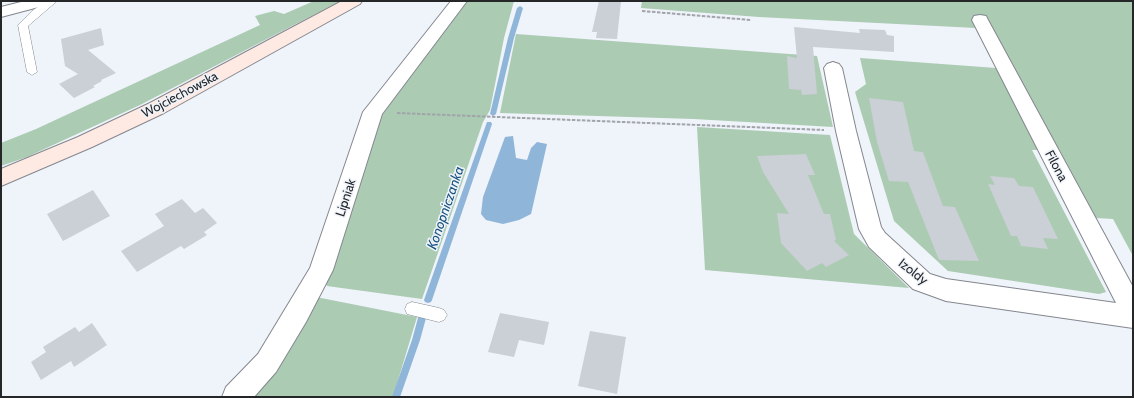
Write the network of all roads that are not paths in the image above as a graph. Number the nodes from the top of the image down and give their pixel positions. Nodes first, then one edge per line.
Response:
1 (44, 1) edge
2 (52, 1) edge
3 (354, 1) edge
4 (459, 1) edge
5 (1, 12) edge
6 (980, 20) dead end
7 (833, 68) dead end
8 (32, 72) dead end
9 (1, 178) edge
10 (412, 309) dead end
11 (1133, 312) edge
12 (439, 315) dead end
13 (1133, 317) edge
14 (236, 397) edge

1 - 5 street
2 - 8 lane
3 - 9 street, Wojciechowska
4 - 14 street, Lipniak
6 - 11 street, Filona
7 - 13 street, Izoldy
10 - 12 lane

